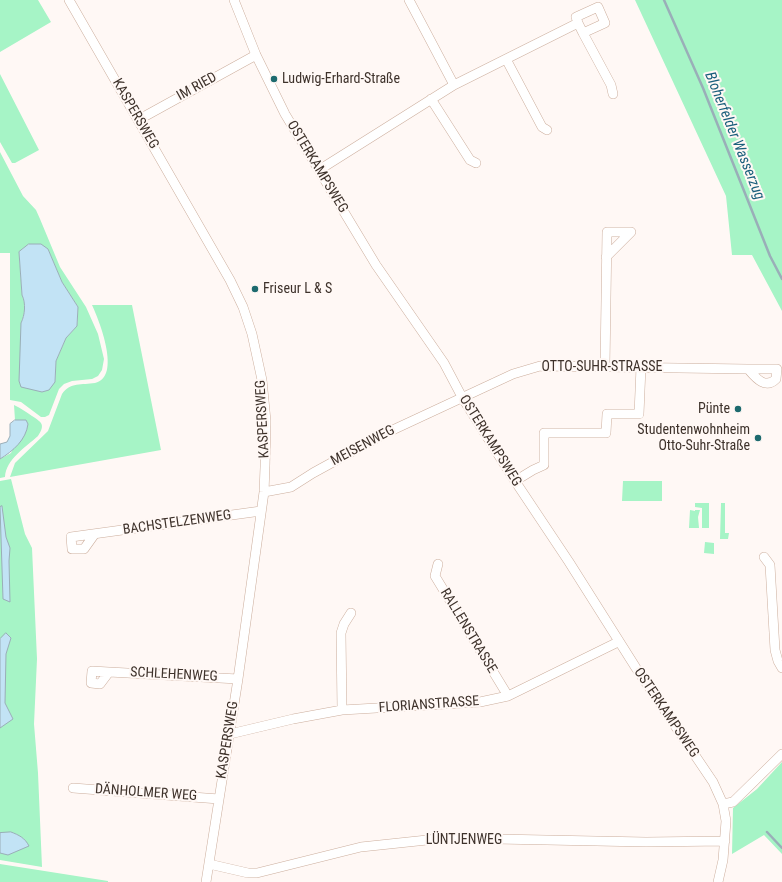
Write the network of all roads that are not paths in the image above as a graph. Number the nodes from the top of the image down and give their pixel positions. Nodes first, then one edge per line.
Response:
1 (69, 0) edge
2 (234, 0) edge
3 (409, 0) edge
4 (578, 23) junction
5 (583, 33) junction
6 (256, 55) junction
7 (506, 59) junction
8 (454, 85) junction
9 (613, 94) dead end
10 (431, 99) junction
11 (138, 120) junction
12 (547, 130) dead end
13 (476, 163) dead end
14 (319, 170) junction
15 (606, 257) dead end
16 (605, 366) junction
17 (641, 366) junction
18 (748, 369) dead end
19 (462, 397) junction
20 (515, 481) junction
21 (264, 492) junction
22 (261, 511) junction
23 (94, 535) dead end
24 (764, 557) dead end
25 (438, 564) dead end
26 (350, 613) dead end
27 (618, 642) junction
28 (782, 668) edge
29 (109, 672) dead end
30 (238, 679) junction
31 (508, 696) junction
32 (342, 710) junction
33 (230, 734) junction
34 (782, 754) edge
35 (73, 788) dead end
36 (219, 799) junction
37 (723, 804) junction
38 (725, 841) junction
39 (209, 864) junction
40 (206, 882) edge
41 (718, 882) edge

1 - 11 street, KASPERSWEG
2 - 6 street, OSTERKAMPSWEG
3 - 8 street
4 - 5 street
4 - 5 street
4 - 7 street
5 - 9 street
6 - 11 street, IM RIED
6 - 14 street, OSTERKAMPSWEG
7 - 8 street
7 - 12 street
8 - 10 street
10 - 13 street
10 - 14 street
11 - 21 street, KASPERSWEG
14 - 19 street, OSTERKAMPSWEG
15 - 16 street
16 - 17 street, OTTO-SUHR-STRASSE
16 - 19 street, OTTO-SUHR-STRASSE
17 - 18 street, OTTO-SUHR-STRASSE
17 - 20 street
19 - 20 street, OSTERKAMPSWEG
19 - 21 street, MEISENWEG
20 - 27 street, OSTERKAMPSWEG
21 - 22 street, KASPERSWEG
22 - 23 street, BACHSTELZENWEG
22 - 30 street, KASPERSWEG
24 - 28 street
25 - 31 street, RALLENSTRASSE
26 - 32 street
27 - 31 street, FLORIANSTRASSE
27 - 37 street, OSTERKAMPSWEG
29 - 30 street, SCHLEHENWEG
30 - 33 street, KASPERSWEG
31 - 32 street, FLORIANSTRASSE
32 - 33 street, FLORIANSTRASSE
33 - 36 street, KASPERSWEG
34 - 37 street
35 - 36 street, DÄNHOLMER WEG
36 - 39 street, KASPERSWEG
37 - 38 street, OSTERKAMPSWEG
38 - 39 street, LÜNTJENWEG
38 - 41 street, OSTERKAMPSWEG
39 - 40 street, KASPERSWEG

